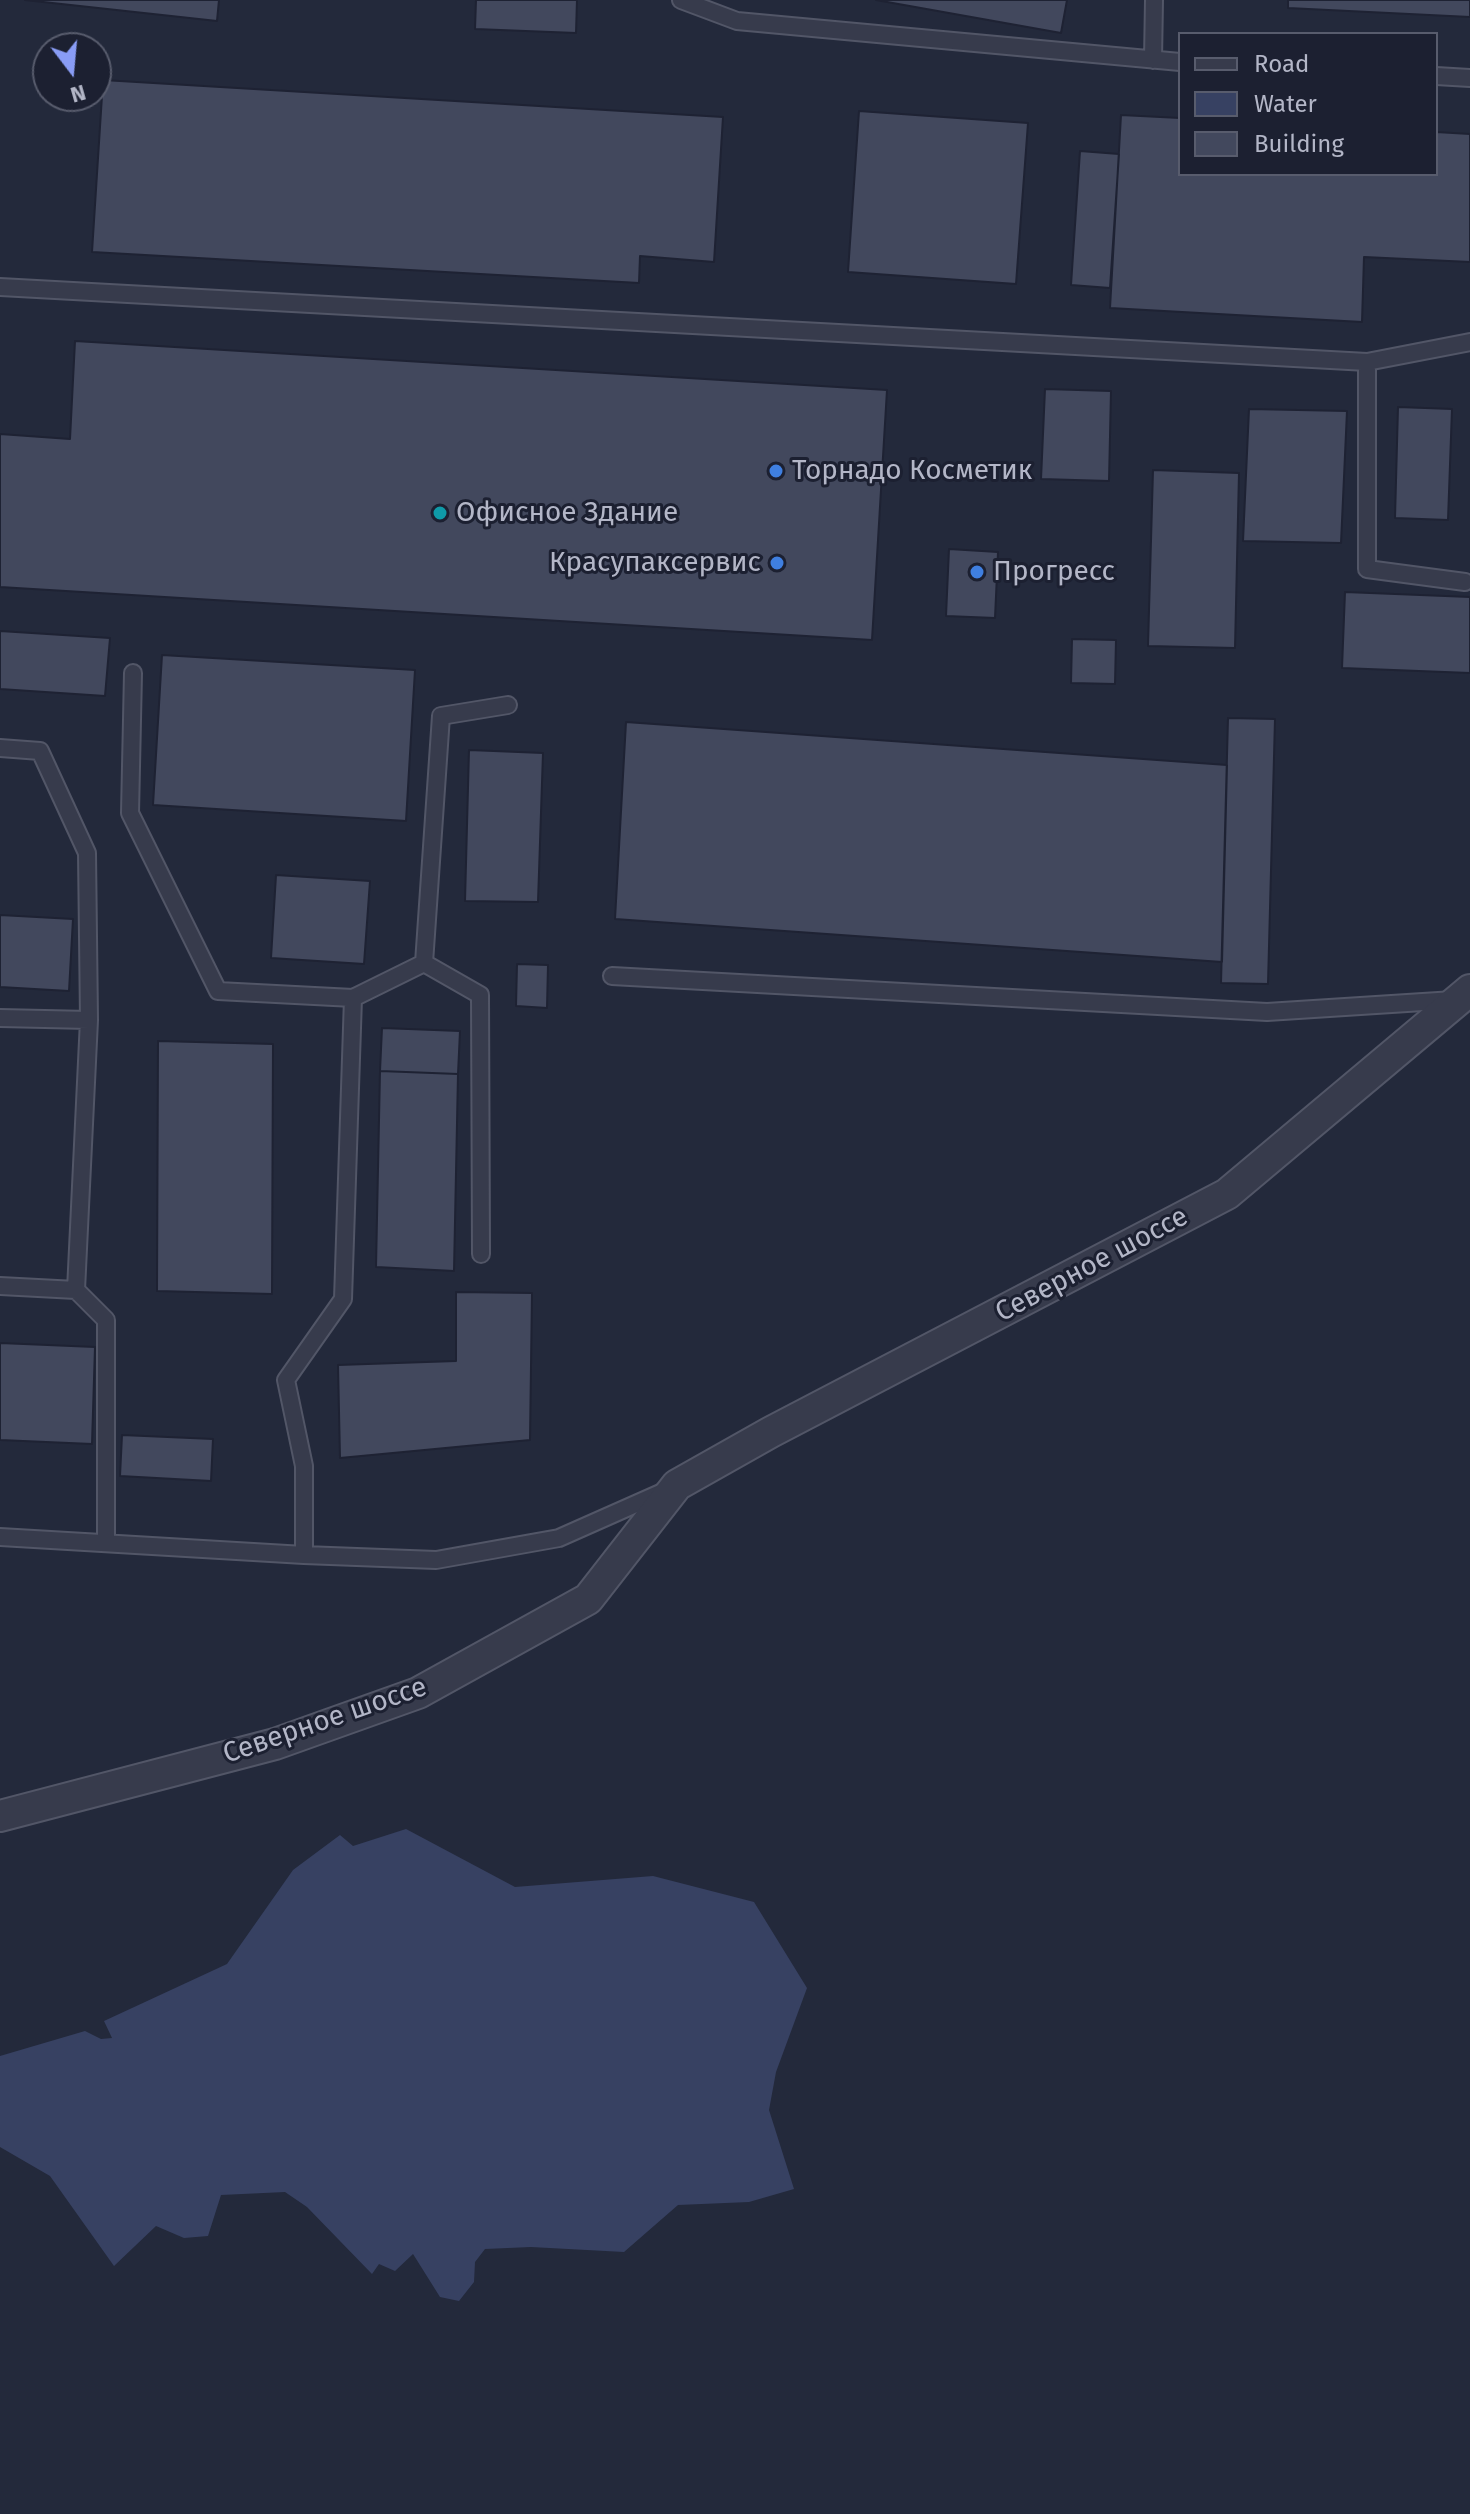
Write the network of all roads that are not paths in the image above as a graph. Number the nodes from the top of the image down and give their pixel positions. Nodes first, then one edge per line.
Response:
1 (681, 0) edge
2 (1154, 0) edge
3 (1153, 60) junction
4 (1178, 62) edge
5 (1438, 76) edge
6 (1470, 78) edge
7 (0, 287) edge
8 (1470, 342) edge
9 (1367, 362) junction
10 (1465, 582) dead end
11 (133, 673) dead end
12 (508, 705) dead end
13 (0, 748) edge
14 (424, 963) junction
15 (612, 976) dead end
16 (1465, 995) edge
17 (353, 998) junction
18 (0, 1018) edge
19 (89, 1020) junction
20 (481, 1254) dead end
21 (0, 1286) edge
22 (76, 1290) junction
23 (677, 1485) junction
24 (0, 1537) edge
25 (106, 1542) junction
26 (304, 1555) junction
27 (0, 1816) edge

1 - 3 lane
2 - 3 lane
3 - 4 lane
5 - 6 lane
7 - 9 lane
8 - 9 lane
9 - 10 lane
11 - 17 lane
12 - 14 lane
13 - 19 lane
14 - 17 lane
14 - 20 lane
15 - 16 lane
16 - 23 street, Северное шоссе
17 - 26 lane
18 - 19 lane
19 - 22 lane
21 - 22 lane
22 - 25 lane
23 - 26 lane, Северное шоссе
23 - 27 street, Северное шоссе
24 - 25 lane, Северное шоссе
25 - 26 lane, Северное шоссе

